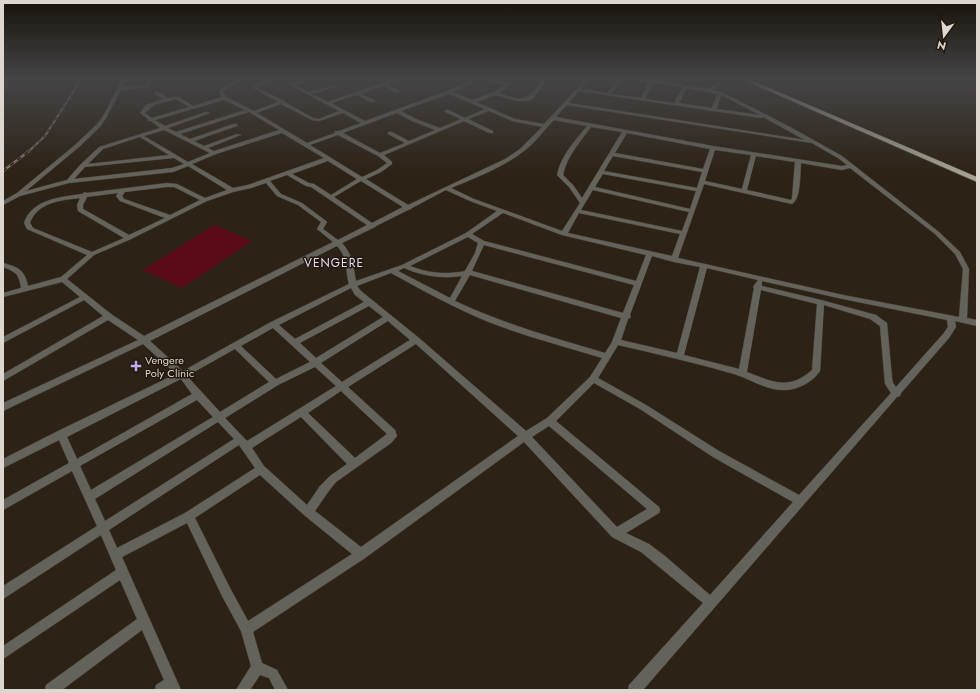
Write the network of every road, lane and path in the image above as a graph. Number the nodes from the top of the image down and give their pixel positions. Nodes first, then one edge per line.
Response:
1 (108, 110) edge
2 (143, 110) edge
3 (181, 110) edge
4 (248, 110) edge
5 (256, 110) edge
6 (298, 110) edge
7 (486, 110) edge
8 (492, 110) edge
9 (560, 110) edge
10 (607, 110) edge
11 (716, 110) edge
12 (752, 110) edge
13 (817, 110) edge
14 (344, 111) joint
15 (397, 111) joint
16 (447, 111) dead end
17 (251, 112) junction
18 (208, 113) dead end
19 (553, 118) junction
20 (766, 118) junction
21 (150, 120) junction
22 (464, 120) junction
23 (365, 122) junction
24 (235, 125) dead end
25 (590, 125) junction
26 (545, 126) junction
27 (164, 128) junction
28 (440, 130) junction
29 (282, 131) junction
30 (337, 132) junction
31 (492, 132) dead end
32 (625, 132) junction
33 (390, 133) dead end
34 (176, 134) junction
35 (239, 135) dead end
36 (141, 136) junction
37 (190, 141) junction
38 (814, 142) junction
39 (410, 143) junction
40 (306, 145) junction
41 (203, 148) junction
42 (713, 148) junction
43 (214, 153) junction
44 (612, 154) junction
45 (754, 154) junction
46 (380, 155) junction
47 (174, 156) junction
48 (328, 159) junction
49 (798, 161) junction
50 (189, 164) junction
51 (82, 166) junction
52 (851, 166) junction
53 (705, 171) junction
54 (601, 172) junction
55 (145, 173) junction
56 (289, 174) junction
57 (361, 179) junction
58 (977, 180) edge
59 (69, 181) junction
60 (267, 181) junction
61 (701, 182) junction
62 (141, 188) junction
63 (446, 188) junction
64 (591, 188) junction
65 (123, 190) junction
66 (232, 190) junction
67 (699, 190) junction
68 (744, 192) junction
69 (19, 194) junction
70 (85, 194) junction
71 (331, 197) junction
72 (204, 200) junction
73 (582, 202) junction
74 (3, 203) edge
75 (409, 208) junction
76 (502, 211) junction
77 (577, 211) junction
78 (692, 211) junction
79 (169, 217) junction
80 (373, 226) junction
81 (684, 233) junction
82 (468, 234) junction
83 (564, 234) junction
84 (128, 238) junction
85 (482, 242) junction
86 (338, 243) junction
87 (92, 254) junction
88 (649, 255) junction
89 (674, 260) junction
90 (3, 265) edge
91 (404, 266) junction
92 (704, 266) junction
93 (391, 270) junction
94 (468, 272) junction
95 (63, 278) junction
96 (760, 278) junction
97 (638, 284) junction
98 (352, 285) junction
99 (757, 287) junction
100 (25, 288) junction
101 (3, 295) edge
102 (85, 297) junction
103 (451, 302) junction
104 (821, 302) junction
105 (368, 303) junction
106 (108, 316) junction
107 (627, 317) junction
108 (388, 318) junction
109 (951, 319) junction
110 (964, 321) junction
111 (977, 323) edge
112 (274, 324) junction
113 (4, 338) edge
114 (144, 340) junction
115 (416, 340) junction
116 (616, 342) junction
117 (294, 343) junction
118 (235, 345) junction
119 (607, 356) junction
120 (680, 356) junction
121 (315, 363) junction
122 (182, 374) junction
123 (742, 374) junction
124 (3, 378) edge
125 (593, 379) junction
126 (275, 383) junction
127 (341, 387) junction
128 (897, 394) junction
129 (198, 395) junction
130 (3, 407) edge
131 (301, 412) junction
132 (220, 418) junction
133 (550, 420) junction
134 (61, 434) junction
135 (525, 436) junction
136 (243, 443) junction
137 (3, 464) edge
138 (75, 464) junction
139 (354, 464) junction
140 (261, 469) junction
141 (89, 497) junction
142 (800, 501) junction
143 (3, 505) edge
144 (308, 512) junction
145 (189, 516) junction
146 (104, 527) junction
147 (616, 533) junction
148 (361, 554) junction
149 (115, 555) junction
150 (122, 572) junction
151 (3, 593) edge
152 (711, 603) junction
153 (144, 621) junction
154 (246, 629) junction
155 (3, 653) edge
156 (257, 667) junction
157 (173, 686) edge
158 (51, 690) edge
159 (161, 690) edge
160 (242, 690) edge
161 (282, 690) edge
162 (634, 690) edge

1 - 69 street
2 - 21 street
3 - 21 street
4 - 17 street
5 - 17 street
6 - 14 street
7 - 22 street
8 - 26 street
9 - 19 street
10 - 38 street
11 - 20 street
12 - 20 street
13 - 58 main road
14 - 23 street
15 - 23 street
15 - 28 street
16 - 22 street
17 - 29 street
17 - 34 street
18 - 27 street
19 - 25 street
19 - 26 street
20 - 38 street
21 - 27 street
22 - 28 street
22 - 31 street
23 - 30 street
24 - 37 street
25 - 32 street
25 - 73 street
26 - 63 street
27 - 34 street
27 - 36 street
28 - 39 street
29 - 40 street
29 - 43 street
30 - 40 street
30 - 46 street
32 - 42 street
32 - 44 street
33 - 39 street
34 - 37 street
35 - 41 street
36 - 47 street
36 - 51 street
37 - 41 street
38 - 52 street
39 - 46 street
40 - 48 street
41 - 43 street
42 - 45 street
42 - 53 street
43 - 50 street
44 - 53 street
44 - 54 street
45 - 49 street
45 - 68 street
46 - 57 street
47 - 50 street
47 - 51 street
48 - 56 street
48 - 57 street
49 - 52 street
49 - 68 street
50 - 55 street
50 - 66 street
51 - 59 street
52 - 110 street
53 - 61 street
54 - 64 street
54 - 67 street
55 - 59 street
55 - 62 street
56 - 60 street
56 - 71 street
57 - 71 street
57 - 75 street
59 - 69 street
60 - 66 street
60 - 86 street
61 - 67 street
61 - 68 street
62 - 65 street
62 - 72 street
63 - 75 street
63 - 76 street
64 - 73 street
64 - 78 street
65 - 70 street
65 - 79 street
66 - 72 street
67 - 78 street
69 - 74 street
70 - 84 street
70 - 87 street
71 - 80 street
72 - 79 street
73 - 77 street
75 - 80 street
76 - 82 street
76 - 83 street
77 - 81 street
77 - 83 street
78 - 81 street
79 - 84 street
80 - 86 street
81 - 89 street
82 - 85 street
82 - 91 street
83 - 88 street
84 - 87 street
85 - 94 street
85 - 97 street
86 - 98 street
86 - 114 street
87 - 95 street
88 - 89 street
88 - 97 street
89 - 92 street
90 - 100 street
91 - 93 street
91 - 94 street
92 - 96 street
92 - 120 street
93 - 98 street
93 - 103 street
94 - 103 street
94 - 107 street
95 - 100 street
95 - 102 street
96 - 99 street
96 - 109 street
97 - 107 street
98 - 105 street
98 - 112 street
99 - 104 street
99 - 123 street
100 - 101 street
102 - 106 street
102 - 113 street
103 - 119 street
104 - 123 street
104 - 128 street
105 - 108 street
105 - 117 street
106 - 114 street
106 - 124 street
107 - 116 street
108 - 115 street
108 - 121 street
109 - 110 street
109 - 128 street
110 - 111 street
112 - 117 street
112 - 118 street
114 - 122 street
114 - 130 street
115 - 127 street
115 - 135 street
116 - 119 street
116 - 120 street
117 - 121 street
118 - 122 street
118 - 126 street
119 - 125 street
120 - 123 street
121 - 126 street
121 - 127 street
122 - 129 street
122 - 134 street
125 - 133 street
125 - 142 street
126 - 132 street
127 - 131 street
127 - 139 street
128 - 142 street
129 - 132 street
129 - 138 street
131 - 136 street
131 - 139 street
132 - 136 street
132 - 141 street
133 - 135 street
133 - 147 street
134 - 137 street
134 - 138 street
135 - 147 street
135 - 148 street
136 - 140 street
136 - 146 street
138 - 141 street
138 - 143 street
139 - 144 street
140 - 144 street
140 - 145 street
141 - 146 street
142 - 152 street
144 - 148 street
145 - 149 street
145 - 154 street
146 - 149 street
146 - 151 street
147 - 152 street
148 - 154 street
149 - 150 street
150 - 153 street
150 - 155 street
152 - 162 street
153 - 157 street
153 - 158 street
154 - 156 street
156 - 160 street
156 - 161 street
157 - 159 street

